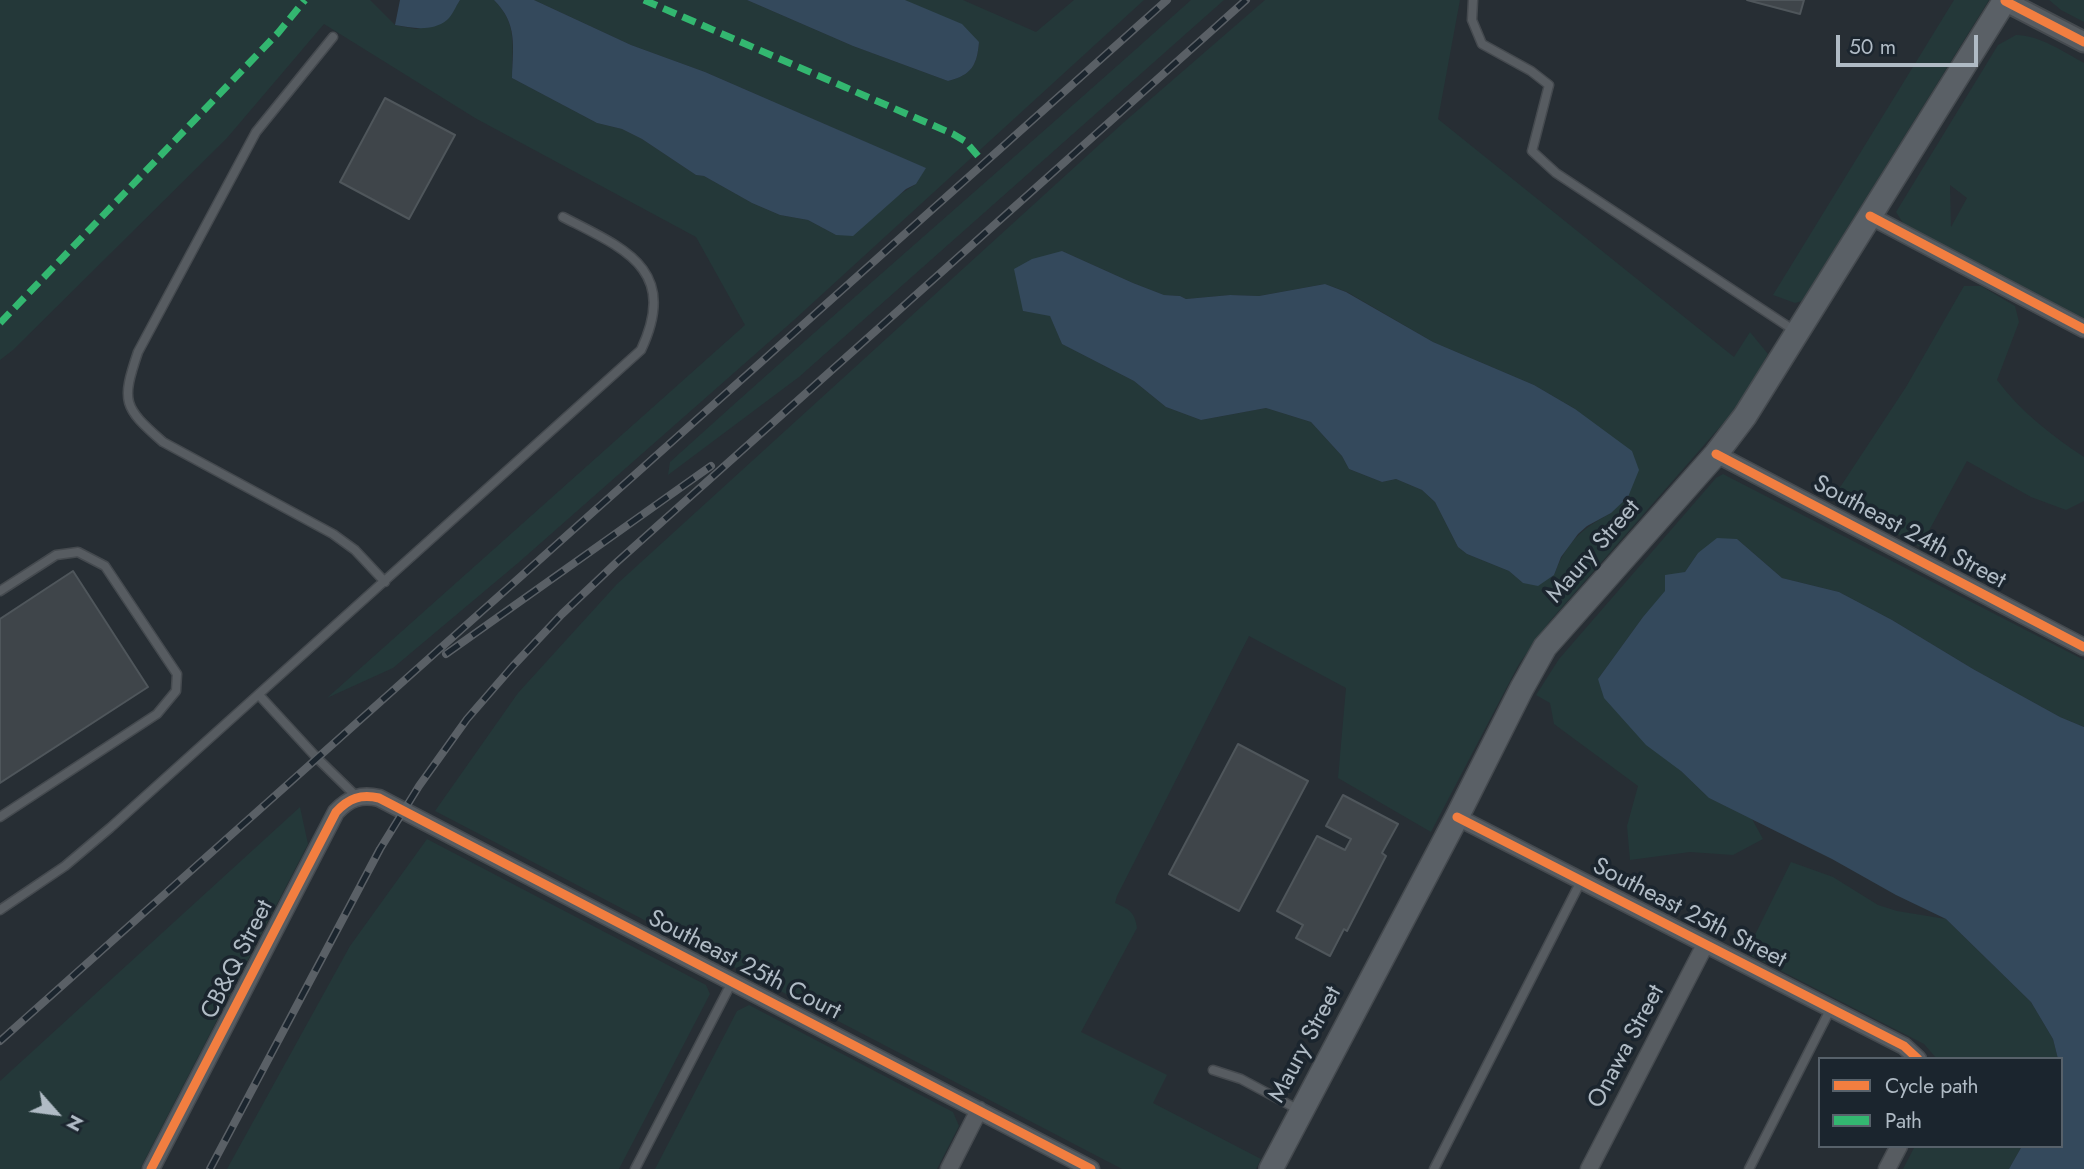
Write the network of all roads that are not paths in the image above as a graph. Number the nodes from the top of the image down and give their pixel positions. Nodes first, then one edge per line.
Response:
1 (1473, 0) edge
2 (2005, 0) edge
3 (333, 37) dead end
4 (2084, 42) edge
5 (1870, 216) junction
6 (563, 217) dead end
7 (2084, 328) edge
8 (1797, 332) junction
9 (1716, 454) junction
10 (385, 582) junction
11 (0, 591) edge
12 (2084, 647) edge
13 (259, 695) junction
14 (357, 797) junction
15 (0, 817) edge
16 (1457, 817) junction
17 (1581, 881) junction
18 (0, 911) edge
19 (1705, 945) junction
20 (732, 982) junction
21 (1831, 1008) junction
22 (1916, 1057) edge
23 (1213, 1070) dead end
24 (979, 1110) junction
25 (1301, 1111) junction
26 (1898, 1148) edge
27 (151, 1169) edge
28 (635, 1169) edge
29 (949, 1169) edge
30 (1091, 1169) edge
31 (1271, 1169) edge
32 (1434, 1169) edge
33 (1589, 1169) edge
34 (1749, 1169) edge
35 (1887, 1169) edge

1 - 8 lane
2 - 4 street
2 - 5 main road, Maury Street
3 - 10 lane
5 - 7 street
5 - 8 main road, Maury Street
6 - 10 lane
8 - 9 main road, Maury Street
9 - 12 street, Southeast 24th Street
9 - 16 main road, Maury Street
10 - 13 lane
11 - 15 lane
13 - 14 lane
13 - 18 lane
14 - 20 street, Southeast 25th Court
14 - 27 street, CB&Q Street
16 - 17 street, Southeast 25th Street
16 - 25 main road, Maury Street
17 - 19 street, Southeast 25th Street
17 - 32 lane
19 - 21 street, Southeast 25th Street
19 - 33 street, Onawa Street
20 - 24 street, Southeast 25th Court
20 - 28 lane
21 - 22 street, Southeast 25th Street
21 - 34 lane
23 - 25 lane
24 - 29 street
24 - 30 street, Southeast 25th Court
25 - 31 main road, Maury Street
26 - 35 street

